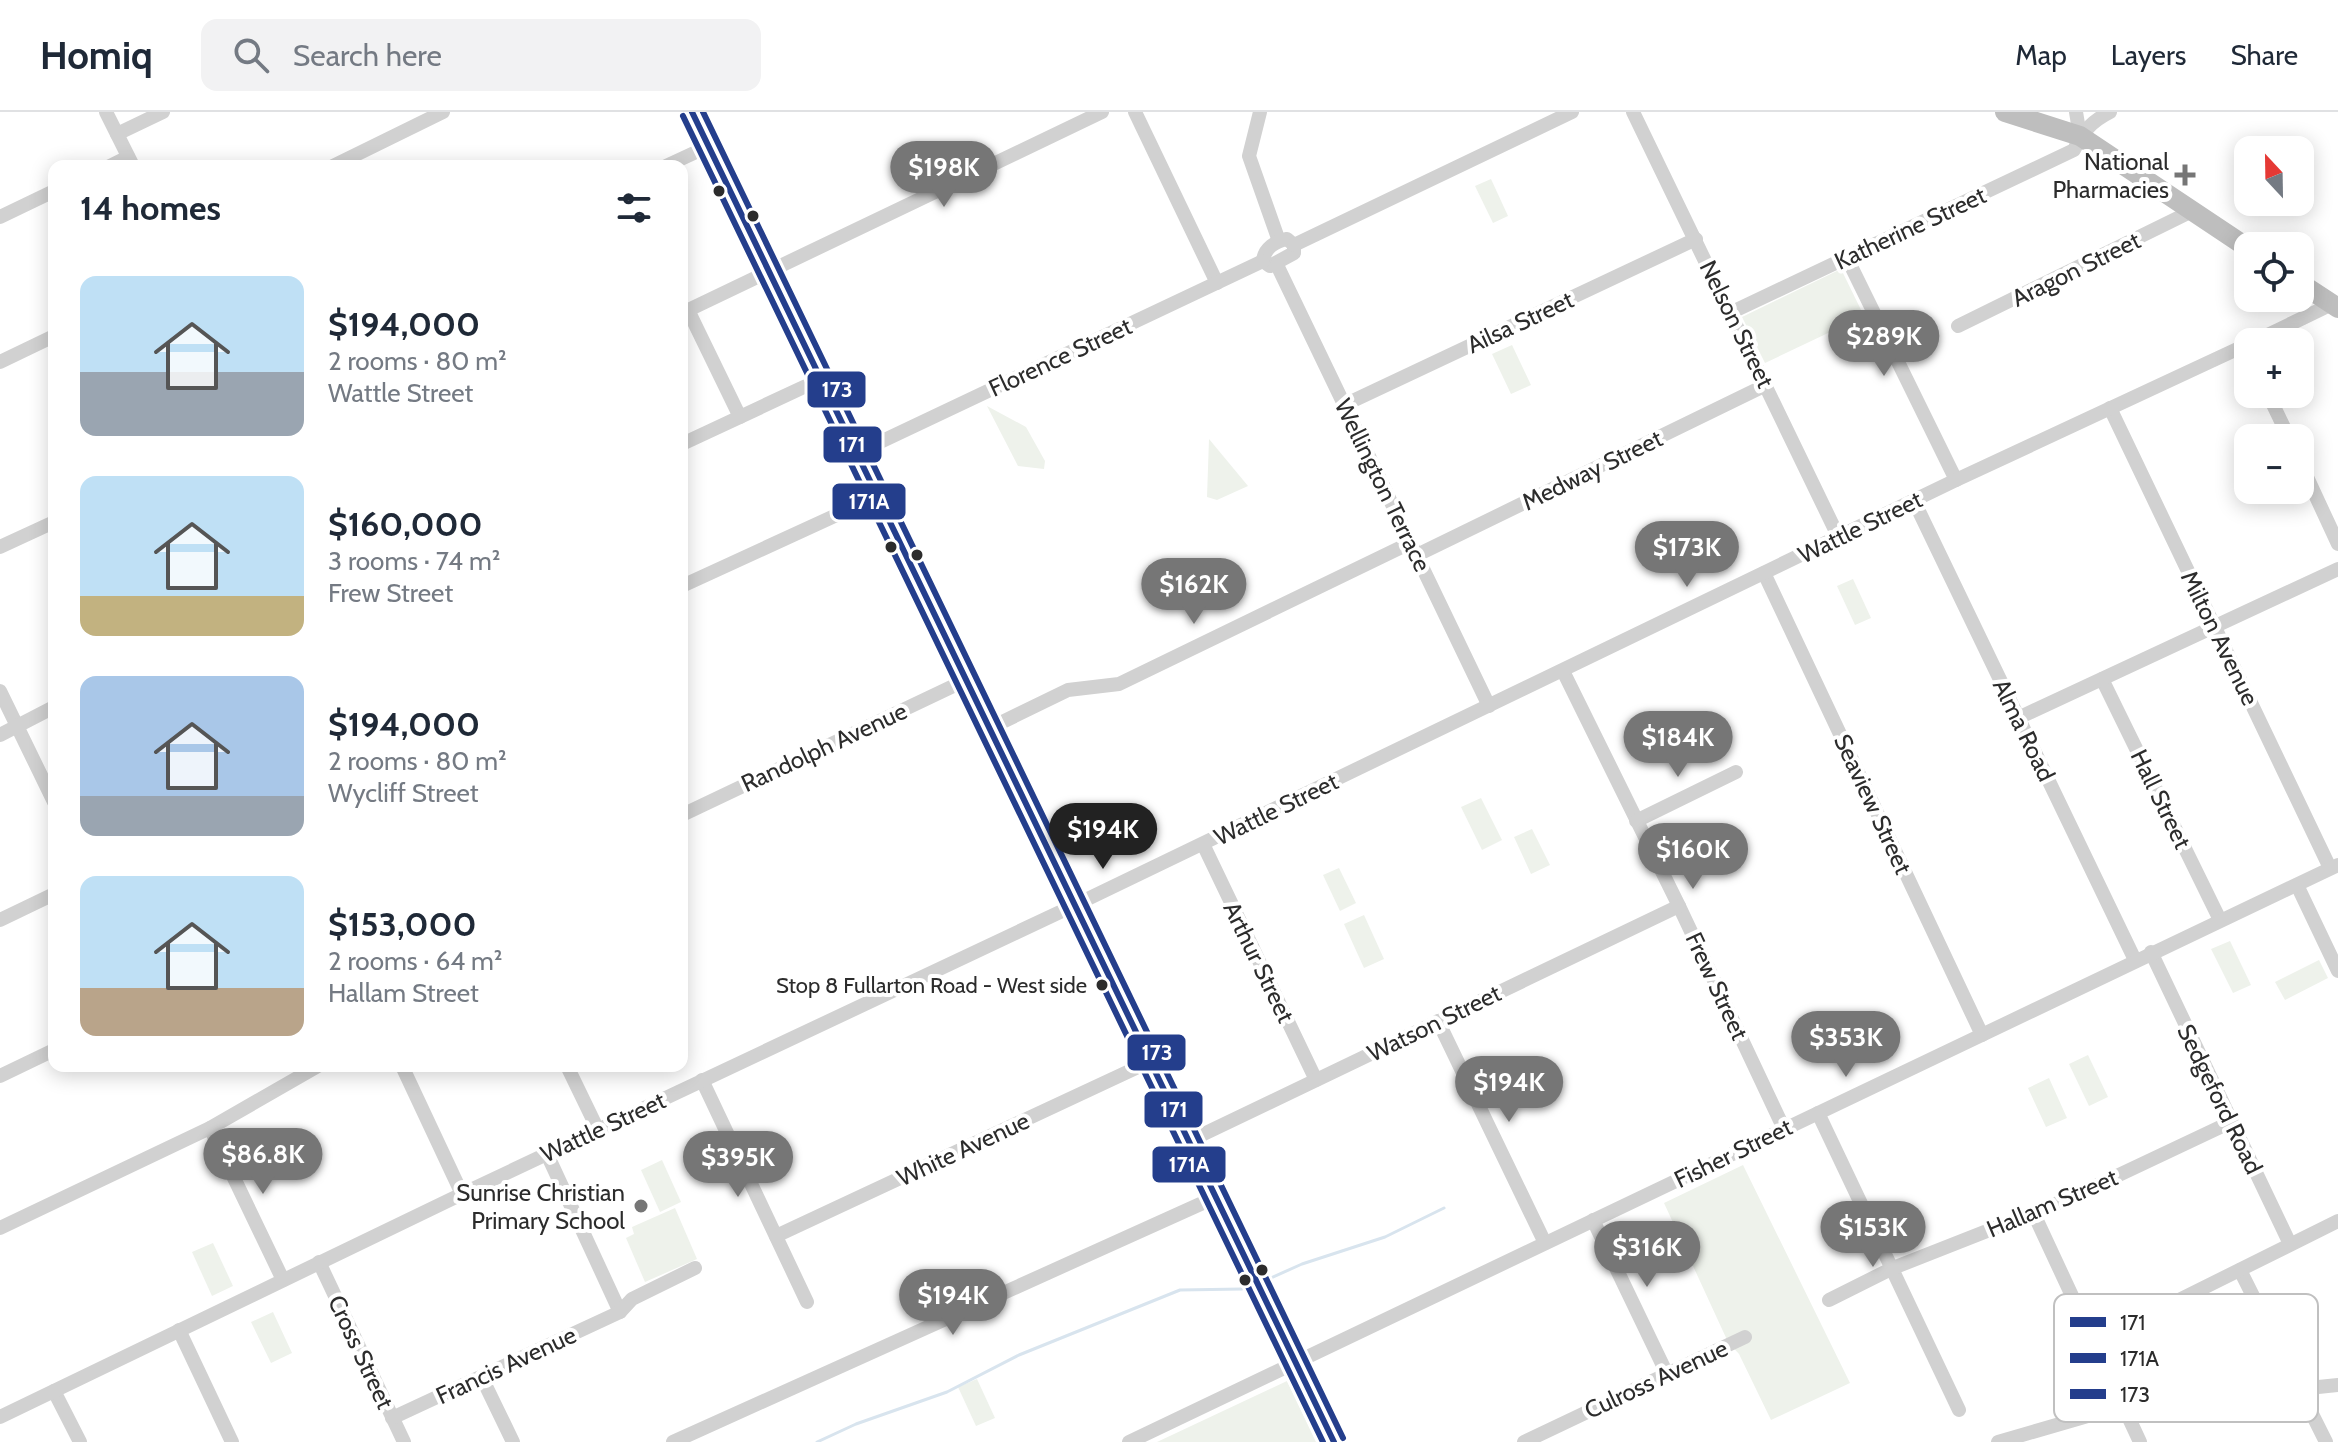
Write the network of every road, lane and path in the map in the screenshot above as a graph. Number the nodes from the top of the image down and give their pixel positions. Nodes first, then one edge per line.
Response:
1 (106, 112) edge
2 (163, 112) edge
3 (443, 112) edge
4 (692, 112) edge
5 (1102, 112) edge
6 (1135, 112) edge
7 (1260, 112) edge
8 (1572, 112) edge
9 (1633, 112) edge
10 (2005, 112) edge
11 (2076, 112) edge
12 (2110, 112) edge
13 (410, 119) edge
14 (117, 134) junction
15 (2080, 136) junction
16 (709, 146) junction
17 (129, 160) edge
18 (359, 160) edge
19 (679, 160) edge
20 (48, 194) edge
21 (2192, 211) junction
22 (0, 217) edge
23 (1696, 239) junction
24 (2234, 239) edge
25 (1287, 243) junction
26 (1847, 258) junction
27 (1270, 263) junction
28 (770, 272) junction
29 (1217, 283) junction
30 (2314, 292) edge
31 (2335, 306) edge
32 (688, 311) edge
33 (1732, 312) junction
34 (688, 318) edge
35 (1958, 326) dead end
36 (2286, 328) edge
37 (48, 339) edge
38 (2234, 352) edge
39 (0, 362) edge
40 (821, 379) junction
41 (1766, 385) junction
42 (1344, 405) junction
43 (2110, 408) junction
44 (740, 417) junction
45 (688, 441) edge
46 (857, 453) junction
47 (1956, 480) junction
48 (2314, 492) edge
49 (878, 496) junction
50 (1914, 501) junction
51 (48, 525) edge
52 (1839, 538) junction
53 (2338, 544) edge
54 (0, 547) edge
55 (1414, 549) junction
56 (2338, 569) edge
57 (1764, 573) junction
58 (688, 583) edge
59 (2214, 627) junction
60 (1563, 671) junction
61 (2102, 679) junction
62 (966, 680) junction
63 (0, 691) edge
64 (1489, 706) junction
65 (48, 710) edge
66 (2018, 718) junction
67 (18, 727) junction
68 (990, 728) junction
69 (0, 735) edge
70 (1736, 772) dead end
71 (48, 790) edge
72 (688, 812) edge
73 (1636, 821) junction
74 (1203, 844) junction
75 (2334, 867) edge
76 (2297, 885) junction
77 (48, 897) edge
78 (1075, 905) junction
79 (1679, 906) junction
80 (0, 920) edge
81 (2220, 920) junction
82 (2151, 952) junction
83 (2135, 960) junction
84 (2338, 971) edge
85 (1438, 1021) junction
86 (1982, 1035) junction
87 (48, 1053) edge
88 (1151, 1061) junction
89 (308, 1072) edge
90 (405, 1072) edge
91 (570, 1072) edge
92 (0, 1076) edge
93 (702, 1080) junction
94 (1316, 1080) junction
95 (1818, 1113) junction
96 (2231, 1122) junction
97 (210, 1128) junction
98 (1784, 1129) junction
99 (598, 1130) junction
100 (1189, 1141) junction
101 (547, 1154) junction
102 (462, 1194) junction
103 (1216, 1197) junction
104 (2033, 1212) junction
105 (1593, 1220) junction
106 (2338, 1221) edge
107 (0, 1228) edge
108 (776, 1236) junction
109 (1545, 1243) junction
110 (2290, 1244) junction
111 (319, 1262) junction
112 (695, 1268) dead end
113 (1893, 1268) junction
114 (2240, 1270) junction
115 (283, 1280) junction
116 (2071, 1294) edge
117 (2191, 1294) edge
118 (2252, 1294) edge
119 (1829, 1300) dead end
120 (807, 1302) dead end
121 (620, 1312) junction
122 (179, 1330) junction
123 (1745, 1337) dead end
124 (1296, 1362) junction
125 (1667, 1374) junction
126 (482, 1378) junction
127 (2338, 1385) edge
128 (2318, 1387) edge
129 (54, 1391) junction
130 (1959, 1410) dead end
131 (0, 1417) edge
132 (392, 1418) junction
133 (2067, 1422) edge
134 (2130, 1422) edge
135 (2316, 1422) edge
136 (80, 1442) edge
137 (232, 1442) edge
138 (404, 1442) edge
139 (513, 1442) edge
140 (673, 1442) edge
141 (1129, 1442) edge
142 (1334, 1442) edge
143 (1524, 1442) edge
144 (1998, 1442) edge
145 (2140, 1442) edge
146 (2326, 1442) edge

1 - 14 street
2 - 14 street
3 - 13 street
4 - 16 main road
5 - 28 street
6 - 29 street
7 - 25 street
8 - 25 street
9 - 23 street, Nelson Street
10 - 15 highway
11 - 15 street
12 - 15 street, Katherine Street
13 - 18 street
14 - 17 street
15 - 21 highway
15 - 26 street, Katherine Street
16 - 19 street
16 - 28 main road
20 - 22 street
21 - 24 highway
21 - 35 street, Aragon Street
23 - 33 street, Nelson Street
23 - 42 street, Ailsa Street
25 - 27 street
26 - 33 street, Katherine Street
26 - 47 street
27 - 29 street, Florence Street
27 - 42 street, Wellington Terrace
28 - 32 street
28 - 40 main road
29 - 46 street, Florence Street
30 - 31 highway
31 - 36 street, Wattle Street
33 - 41 street, Nelson Street
34 - 44 street
37 - 39 street
38 - 43 street, Wattle Street
40 - 44 street
40 - 46 main road
41 - 52 street, Nelson Street
41 - 55 street, Medway Street
42 - 55 street, Wellington Terrace
43 - 47 street, Wattle Street
43 - 59 street, Milton Avenue
44 - 45 street
46 - 49 main road
47 - 50 street, Wattle Street
48 - 53 street
49 - 58 street
49 - 62 main road
50 - 52 street, Wattle Street
50 - 66 street, Alma Road
51 - 54 street
52 - 57 street, Wattle Street
55 - 64 street, Wellington Terrace
55 - 68 street, Medway Street
56 - 59 street
57 - 60 street, Wattle Street
57 - 86 street, Seaview Street
59 - 61 street
59 - 75 street, Milton Avenue
60 - 64 street, Wattle Street
60 - 73 street, Frew Street
61 - 66 street
61 - 81 street, Hall Street
62 - 68 main road
62 - 72 street, Randolph Avenue
63 - 67 street
64 - 74 street, Wattle Street
65 - 67 street
66 - 83 street, Alma Road
67 - 69 street
67 - 71 street
68 - 78 main road
70 - 73 street
73 - 79 street, Frew Street
74 - 78 street, Wattle Street
74 - 94 street, Arthur Street
75 - 76 street, Fisher Street
76 - 81 street, Fisher Street
76 - 84 street
77 - 80 street
78 - 88 main road
78 - 93 street, Wattle Street
79 - 85 street, Watson Street
79 - 98 street, Frew Street
81 - 82 street, Fisher Street
82 - 83 street, Fisher Street
82 - 96 street, Sedgeford Road
83 - 86 street, Fisher Street
85 - 94 street, Watson Street
85 - 109 street
86 - 95 street, Fisher Street
87 - 92 street
88 - 100 main road
88 - 108 street, White Avenue
89 - 97 street
90 - 102 street
91 - 99 street
93 - 99 street, Wattle Street
93 - 108 street
94 - 100 street, Watson Street
95 - 98 street, Fisher Street
95 - 113 street
96 - 104 street, Hallam Street
96 - 110 street, Sedgeford Road
97 - 107 street
97 - 115 street
98 - 105 street, Fisher Street
99 - 101 street, Wattle Street
100 - 103 main road
101 - 102 street, Wattle Street
101 - 121 street
102 - 111 street, Wattle Street
103 - 124 main road
103 - 140 street
104 - 113 street, Hallam Street
104 - 116 street
105 - 109 street, Fisher Street
105 - 125 street
106 - 110 street
108 - 120 street
109 - 124 street, Fisher Street
110 - 114 street
111 - 115 street, Wattle Street
111 - 132 street, Cross Street
112 - 121 street, Francis Avenue
113 - 119 street, Hallam Street
113 - 130 street
114 - 117 street
114 - 118 street
115 - 122 street, Wattle Street
121 - 126 street, Francis Avenue
122 - 129 street, Wattle Street
122 - 137 street
123 - 125 street, Culross Avenue
124 - 141 street, Fisher Street
124 - 142 main road
125 - 143 street, Culross Avenue
126 - 132 street, Francis Avenue
126 - 139 street
127 - 128 street
129 - 131 street, Wattle Street
129 - 136 street
132 - 138 street, Cross Street
133 - 144 street
134 - 145 street
135 - 146 street

